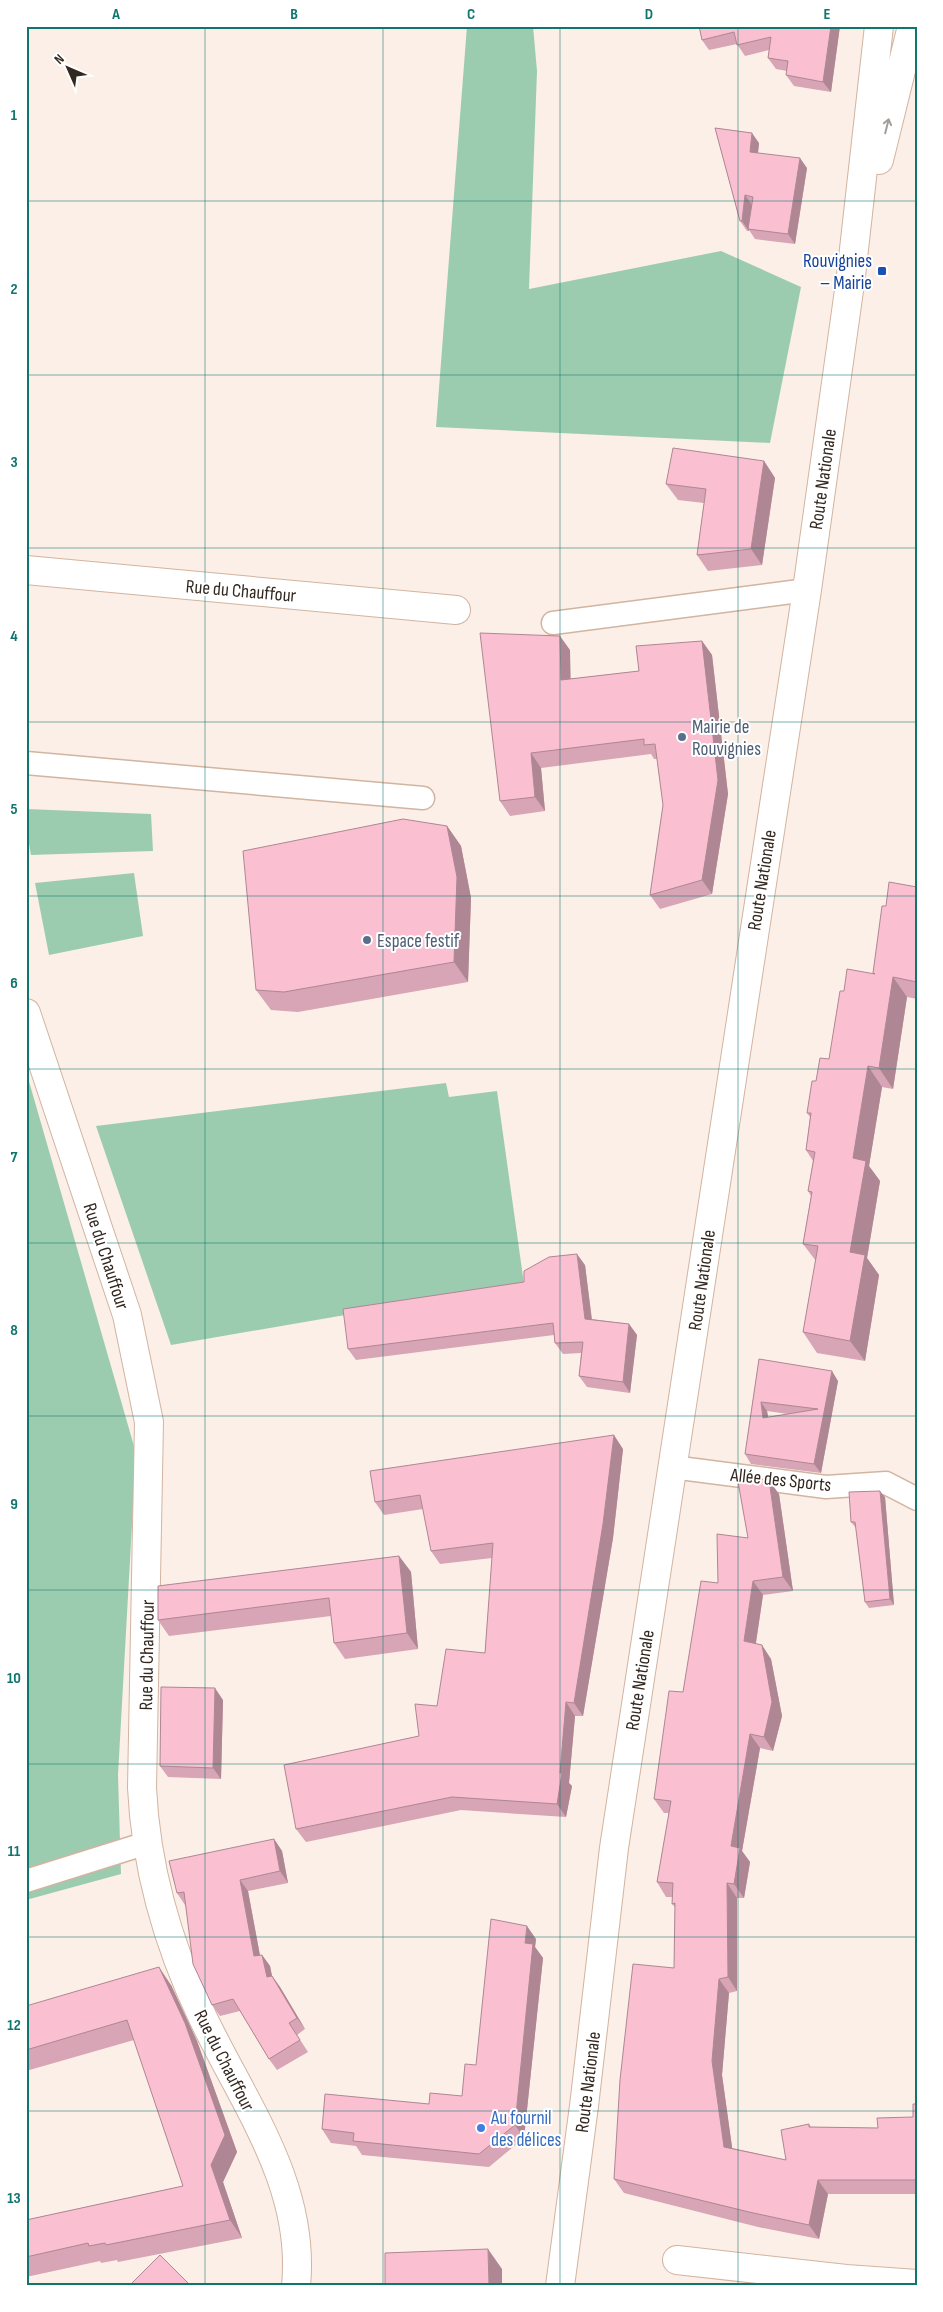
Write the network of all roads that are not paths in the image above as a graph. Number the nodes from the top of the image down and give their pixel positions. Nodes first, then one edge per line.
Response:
1 (879, 26) edge
2 (912, 26) edge
3 (851, 276) junction
4 (26, 570) edge
5 (806, 590) junction
6 (456, 610) dead end
7 (553, 623) dead end
8 (26, 763) edge
9 (423, 798) dead end
10 (26, 1012) edge
11 (672, 1467) junction
12 (917, 1498) edge
13 (147, 1843) junction
14 (26, 1881) edge
15 (677, 2260) dead end
16 (917, 2284) edge
17 (296, 2286) edge
18 (560, 2286) edge

1 - 3 main road, Route Nationale
3 -> 2 main road, Route Nationale
3 - 5 main road, Route Nationale
4 - 6 main road, Rue du Chauffour
5 - 7 lane
5 - 11 main road, Route Nationale
8 - 9 lane
10 - 13 main road, Rue du Chauffour
11 - 12 lane, Allée des Sports
11 - 18 main road, Route Nationale
13 - 14 lane
13 - 17 main road, Rue du Chauffour
15 - 16 main road

